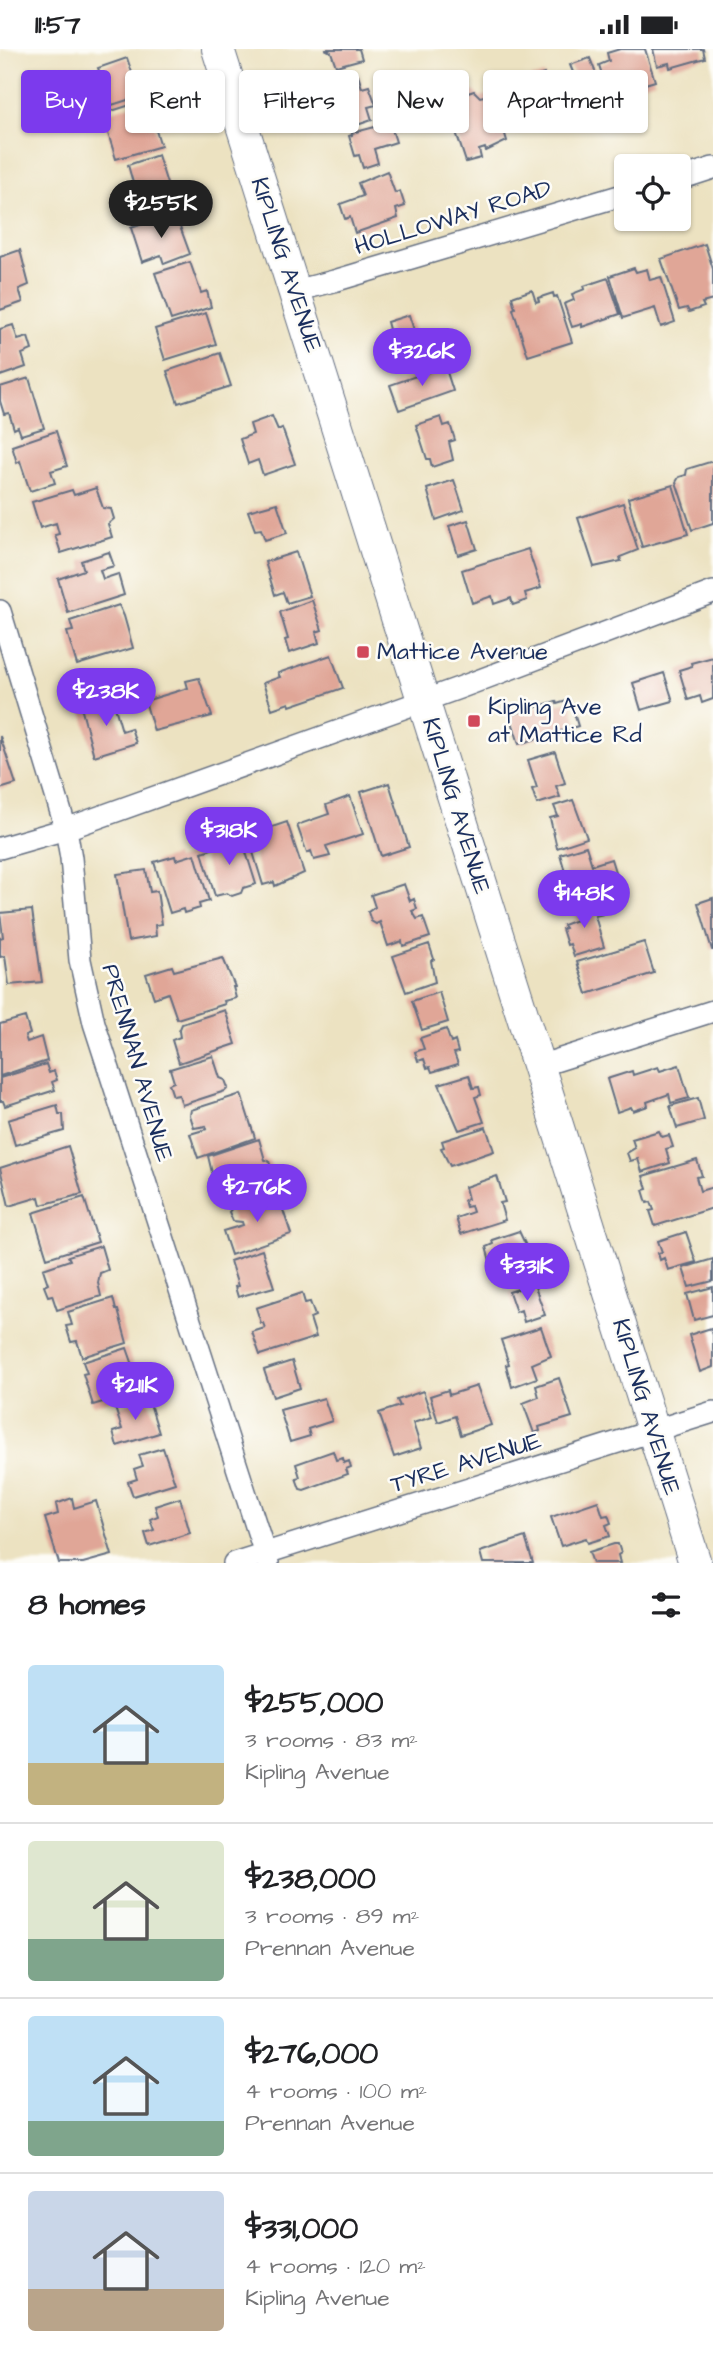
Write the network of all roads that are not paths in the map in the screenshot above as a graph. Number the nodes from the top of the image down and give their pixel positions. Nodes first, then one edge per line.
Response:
1 (218, 49) edge
2 (713, 168) edge
3 (691, 175) edge
4 (614, 198) edge
5 (295, 291) junction
6 (713, 592) edge
7 (0, 611) edge
8 (423, 701) junction
9 (66, 829) junction
10 (0, 848) edge
11 (713, 1011) edge
12 (538, 1066) junction
13 (713, 1412) edge
14 (653, 1431) junction
15 (266, 1558) edge
16 (234, 1563) edge
17 (695, 1563) edge

1 - 5 main road, KIPLING AVENUE
2 - 3 street
4 - 5 street, HOLLOWAY ROAD
5 - 8 main road, KIPLING AVENUE
6 - 8 street
7 - 9 street, PRENNAN AVENUE
8 - 9 street
8 - 12 main road, KIPLING AVENUE
9 - 10 street
9 - 15 street, PRENNAN AVENUE
11 - 12 street
12 - 14 main road, KIPLING AVENUE
13 - 14 street, TYRE AVENUE
14 - 15 street, TYRE AVENUE
14 - 17 main road, KIPLING AVENUE
15 - 16 street, TYRE AVENUE

